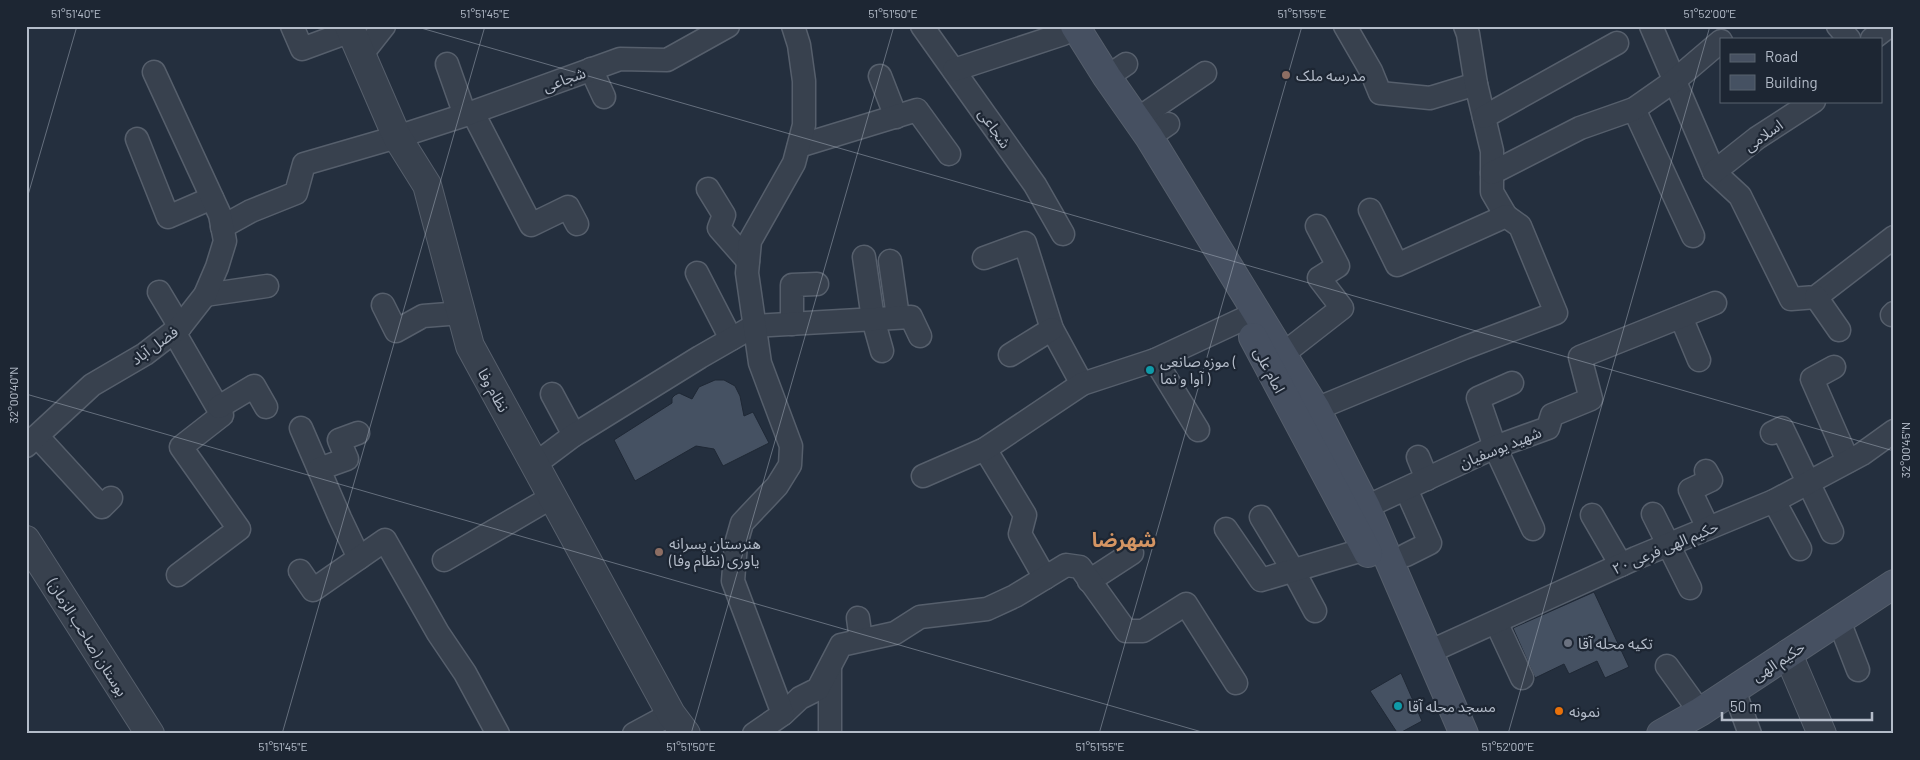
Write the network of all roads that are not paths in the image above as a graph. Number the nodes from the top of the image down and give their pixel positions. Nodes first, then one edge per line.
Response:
1 (292, 26) edge
2 (384, 26) edge
3 (728, 26) edge
4 (793, 26) edge
5 (922, 26) edge
6 (1465, 26) edge
7 (1651, 26) edge
8 (1838, 26) edge
9 (1889, 26) edge
10 (1350, 28) edge
11 (1066, 29) edge
12 (354, 37) edge
13 (1848, 38) edge
14 (1873, 38) edge
15 (1720, 42) edge
16 (1617, 43) dead end
17 (447, 64) dead end
18 (591, 69) junction
19 (954, 70) junction
20 (154, 72) dead end
21 (1205, 73) dead end
22 (880, 76) dead end
23 (1674, 82) junction
24 (1476, 84) junction
25 (604, 97) dead end
26 (1812, 102) edge
27 (1634, 109) junction
28 (469, 114) junction
29 (896, 117) junction
30 (1484, 117) junction
31 (1151, 127) junction
32 (397, 138) junction
33 (137, 139) dead end
34 (798, 146) junction
35 (949, 154) dead end
36 (1714, 172) junction
37 (1492, 173) junction
38 (708, 188) dead end
39 (212, 198) junction
40 (1370, 210) dead end
41 (1506, 216) junction
42 (578, 224) dead end
43 (1317, 226) dead end
44 (222, 227) junction
45 (1063, 234) dead end
46 (1693, 236) dead end
47 (1894, 238) edge
48 (864, 256) dead end
49 (984, 258) dead end
50 (890, 260) dead end
51 (748, 261) junction
52 (696, 273) dead end
53 (817, 284) dead end
54 (267, 286) dead end
55 (159, 292) dead end
56 (205, 295) junction
57 (1816, 297) junction
58 (1715, 303) dead end
59 (383, 305) dead end
60 (461, 313) junction
61 (898, 317) junction
62 (1680, 317) junction
63 (873, 319) junction
64 (1243, 319) junction
65 (792, 324) junction
66 (754, 326) junction
67 (1052, 329) junction
68 (177, 330) junction
69 (1839, 330) dead end
70 (920, 336) dead end
71 (731, 339) junction
72 (882, 351) dead end
73 (1283, 354) junction
74 (1010, 355) dead end
75 (1155, 360) junction
76 (1699, 360) dead end
77 (1834, 367) dead end
78 (1512, 383) dead end
79 (1082, 384) junction
80 (552, 394) dead end
81 (219, 407) junction
82 (266, 407) dead end
83 (1316, 409) junction
84 (301, 428) dead end
85 (1198, 430) dead end
86 (1894, 431) edge
87 (358, 433) dead end
88 (1772, 433) dead end
89 (574, 435) junction
90 (32, 441) edge
91 (1495, 447) junction
92 (985, 449) junction
93 (1418, 457) dead end
94 (1848, 461) junction
95 (534, 465) junction
96 (319, 469) junction
97 (1706, 471) dead end
98 (923, 476) dead end
99 (1427, 479) junction
100 (1807, 483) junction
101 (1406, 489) junction
102 (552, 497) junction
103 (111, 498) dead end
104 (1774, 500) junction
105 (1366, 506) junction
106 (1654, 514) dead end
107 (1592, 515) dead end
108 (1261, 517) dead end
109 (1708, 528) junction
110 (1226, 529) dead end
111 (1533, 529) dead end
112 (1832, 532) dead end
113 (26, 540) edge
114 (1668, 545) junction
115 (1366, 549) junction
116 (1800, 549) dead end
117 (1132, 553) dead end
118 (1406, 555) dead end
119 (359, 558) junction
120 (444, 560) dead end
121 (1621, 565) junction
122 (1293, 570) junction
123 (300, 571) dead end
124 (178, 575) dead end
125 (1045, 578) junction
126 (1089, 581) junction
127 (1894, 584) edge
128 (1690, 588) dead end
129 (1315, 611) dead end
130 (858, 618) dead end
131 (1839, 621) junction
132 (1496, 622) junction
133 (861, 640) junction
134 (1429, 652) junction
135 (1788, 654) junction
136 (830, 666) junction
137 (1667, 666) dead end
138 (1858, 670) dead end
139 (1522, 678) dead end
140 (1236, 683) dead end
141 (1734, 690) junction
142 (1700, 712) junction
143 (782, 714) junction
144 (678, 724) edge
145 (150, 734) edge
146 (498, 734) edge
147 (634, 734) edge
148 (754, 734) edge
149 (830, 734) edge
150 (1445, 734) edge
151 (1464, 734) edge
152 (1661, 734) edge
153 (1750, 734) edge
154 (1822, 734) edge

1 - 12 street
2 - 12 street
3 - 18 street, شجاعی
4 - 34 street
5 - 19 street, شجاعی
6 - 24 street
7 - 23 street
8 - 13 street
9 - 14 street
10 - 24 street
11 - 19 street
11 - 31 main road
11 - 64 main road, امام علی
12 - 32 street, نظام وفا
15 - 23 street
16 - 30 street
17 - 28 street
18 - 25 street
18 - 28 street, شجاعی
19 - 45 street, شجاعی
20 - 39 street, فضل آباد
21 - 31 street
22 - 29 street
23 - 27 street
23 - 36 street
24 - 30 street
26 - 36 street, اسلامی
27 - 37 street
27 - 46 street
28 - 32 street, شجاعی
28 - 42 street
29 - 34 street
29 - 35 street
30 - 37 street
31 - 73 main road
32 - 44 street, شجاعی
32 - 60 street, نظام وفا
33 - 39 street
34 - 51 street
36 - 57 street
37 - 41 street
38 - 51 street
39 - 44 street, فضل آباد
40 - 41 street
41 - 83 street
43 - 73 street
44 - 56 street, فضل آباد
47 - 57 street
48 - 63 street
49 - 67 street
50 - 61 street
51 - 66 street
52 - 71 street
53 - 65 street
54 - 56 street
55 - 68 street
56 - 68 street, فضل آباد
57 - 69 street
58 - 62 street, شهید یوسفیان
59 - 60 street
60 - 95 street, نظام وفا
61 - 63 street
61 - 70 street
62 - 76 street
62 - 91 street, شهید یوسفیان
63 - 65 street
63 - 72 street
64 - 75 street
64 - 115 main road, امام علی
65 - 66 street
66 - 71 street
66 - 143 street
67 - 74 street
67 - 79 street
68 - 81 street
68 - 90 street, فضل آباد
71 - 89 street
73 - 83 main road
75 - 79 street
75 - 85 street
77 - 94 street
78 - 91 street
79 - 92 street
80 - 89 street
81 - 82 street
81 - 124 street
83 - 105 main road
84 - 96 street
86 - 94 street, حکیم الهی فرعی ۲۰
87 - 96 street
88 - 100 street
89 - 95 street
90 - 103 street
91 - 99 street, شهید یوسفیان
91 - 111 street
92 - 98 street
92 - 125 street
93 - 99 street
94 - 100 street, حکیم الهی فرعی ۲۰
95 - 102 street, نظام وفا
96 - 119 street
97 - 109 street
99 - 101 street, شهید یوسفیان
100 - 104 street, حکیم الهی فرعی ۲۰
100 - 112 street
101 - 105 street, شهید یوسفیان
101 - 118 street
102 - 120 street
102 - 144 street, نظام وفا
104 - 109 street, حکیم الهی فرعی ۲۰
104 - 116 street
105 - 134 main road
106 - 114 street
107 - 121 street
108 - 122 street
109 - 114 street, حکیم الهی فرعی ۲۰
110 - 122 street
113 - 145 street, بوستان (صاحب الزمان)
114 - 121 street, حکیم الهی فرعی ۲۰
114 - 128 street
115 - 122 street
115 - 150 main road, امام علی
117 - 126 street
119 - 123 street
119 - 146 street
121 - 132 street, حکیم الهی فرعی ۲۰
122 - 129 street
125 - 126 street
125 - 133 street
126 - 140 street
127 - 131 main road, حکیم الهی
130 - 133 street
131 - 135 main road, حکیم الهی
131 - 138 street
132 - 134 street, حکیم الهی فرعی ۲۰
132 - 139 street
133 - 136 street
134 - 151 main road
135 - 141 main road, حکیم الهی
135 - 154 street
136 - 143 street
136 - 149 street
137 - 142 street
141 - 142 main road, حکیم الهی
141 - 153 street
142 - 152 main road, حکیم الهی
143 - 148 street
144 - 147 street

